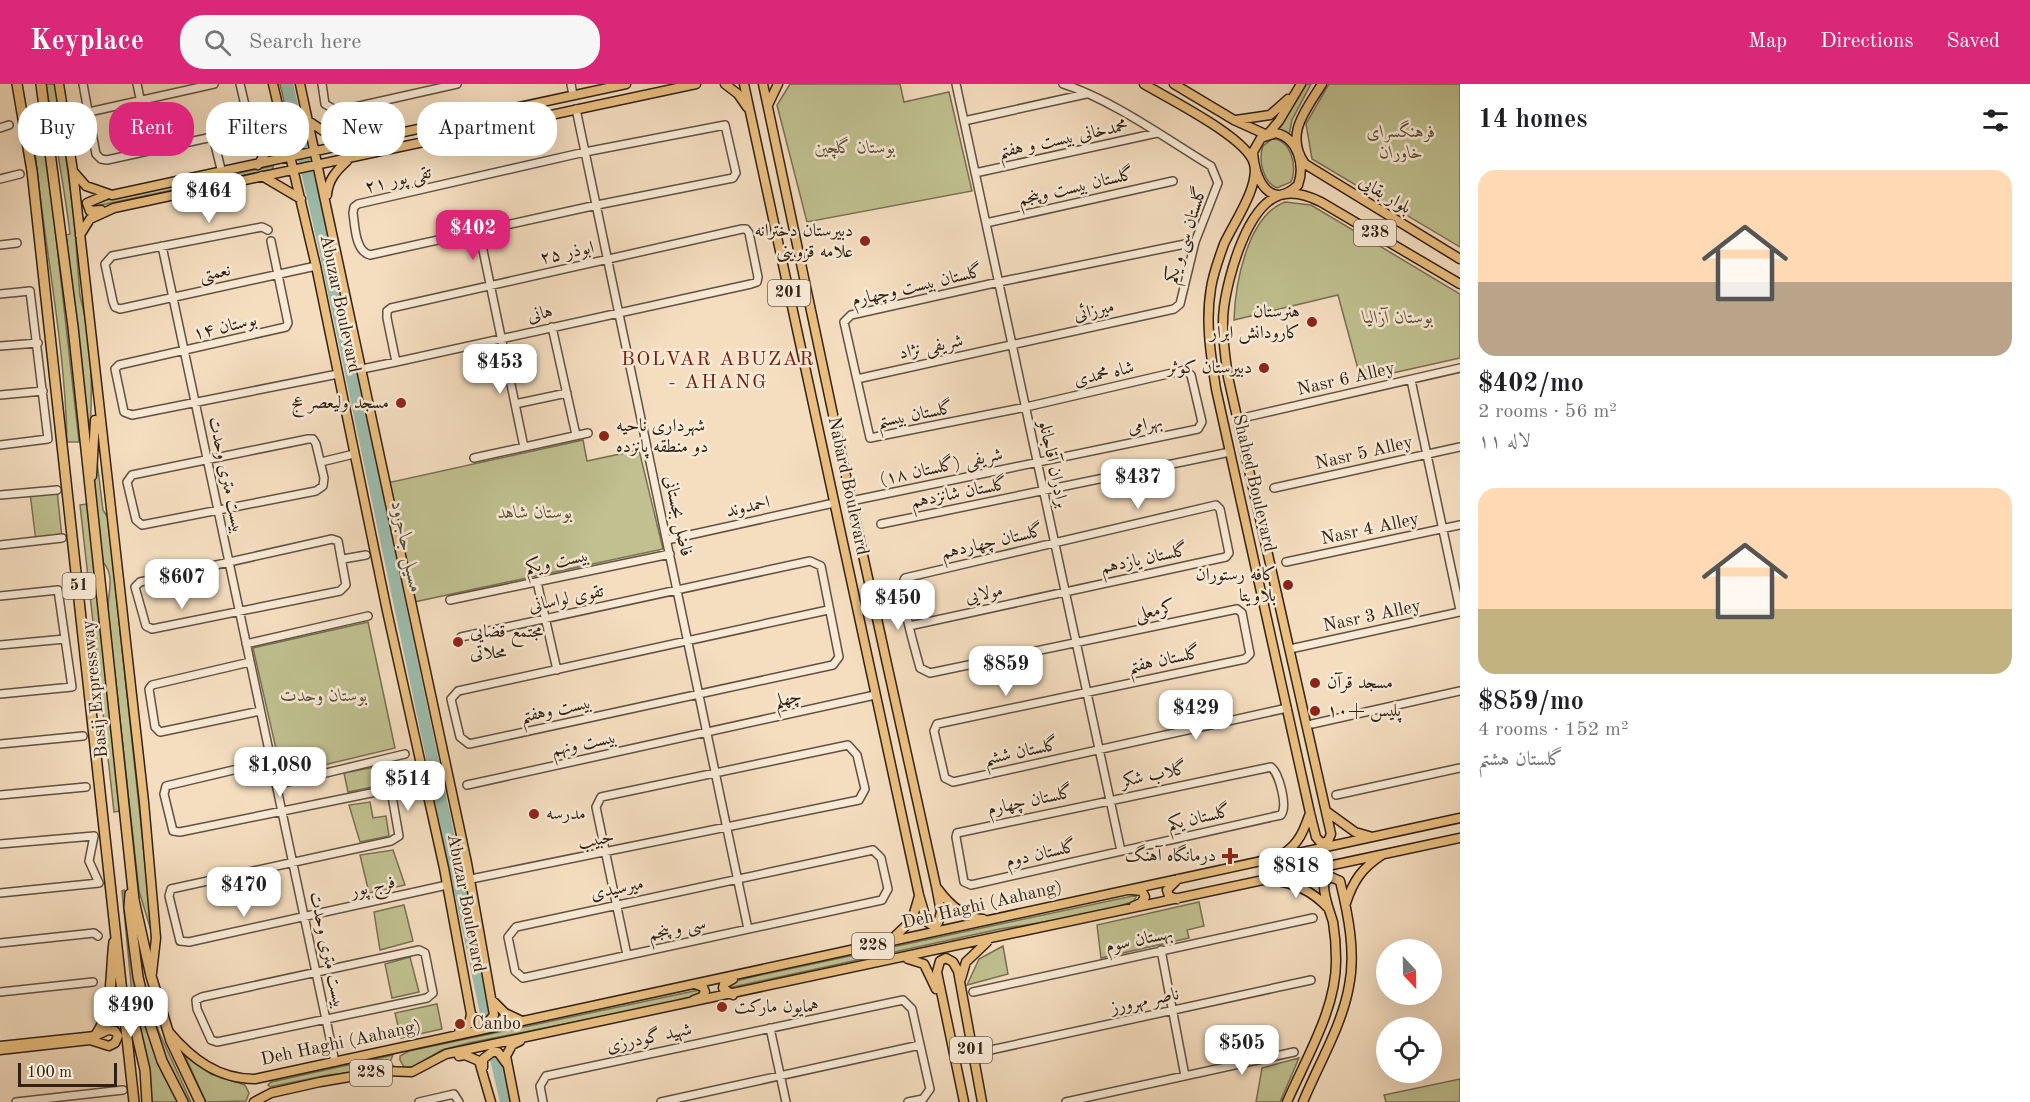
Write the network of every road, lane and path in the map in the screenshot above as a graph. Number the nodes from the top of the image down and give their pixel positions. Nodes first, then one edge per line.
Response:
1 (17, 84) edge
2 (41, 84) edge
3 (59, 84) edge
4 (83, 84) edge
5 (136, 84) edge
6 (214, 84) edge
7 (240, 84) edge
8 (273, 84) edge
9 (300, 84) edge
10 (322, 84) edge
11 (457, 84) edge
12 (571, 84) edge
13 (626, 84) edge
14 (696, 84) edge
15 (725, 84) edge
16 (744, 84) edge
17 (764, 84) edge
18 (778, 84) edge
19 (956, 84) edge
20 (1063, 84) edge
21 (1144, 84) edge
22 (1174, 84) edge
23 (1322, 84) edge
24 (1299, 87) edge
25 (1086, 94) junction
26 (573, 95) junction
27 (140, 100) junction
28 (87, 102) edge
29 (243, 102) edge
30 (277, 102) edge
31 (304, 102) edge
32 (768, 105) junction
33 (576, 109) junction
34 (97, 110) edge
35 (751, 116) junction
36 (1234, 120) junction
37 (964, 121) junction
38 (9, 125) dead end
39 (0, 128) edge
40 (405, 132) edge
41 (1156, 133) junction
42 (1267, 135) junction
43 (309, 136) edge
44 (321, 150) edge
45 (311, 152) junction
46 (585, 152) junction
47 (1298, 154) junction
48 (97, 155) edge
49 (117, 156) edge
50 (218, 156) edge
51 (263, 156) edge
52 (293, 156) joint
53 (348, 160) junction
54 (1254, 163) junction
55 (258, 165) junction
56 (315, 166) junction
57 (72, 168) junction
58 (295, 170) junction
59 (222, 173) junction
60 (975, 173) junction
61 (20, 174) dead end
62 (262, 176) junction
63 (0, 179) edge
64 (1173, 181) dead end
65 (1285, 194) junction
66 (107, 195) junction
67 (301, 199) junction
68 (327, 202) junction
69 (597, 205) junction
70 (114, 208) junction
71 (986, 223) junction
72 (268, 230) dead end
73 (479, 231) junction
74 (79, 236) junction
75 (271, 241) dead end
76 (1195, 242) junction
77 (18, 243) dead end
78 (0, 245) edge
79 (162, 246) junction
80 (608, 259) junction
81 (1460, 259) edge
82 (316, 266) junction
83 (278, 276) junction
84 (757, 282) joint
85 (999, 282) junction
86 (1460, 284) edge
87 (490, 285) junction
88 (0, 294) edge
89 (173, 297) junction
90 (1180, 304) joint
91 (619, 312) junction
92 (552, 327) junction
93 (501, 338) junction
94 (34, 343) junction
95 (1012, 345) junction
96 (0, 346) edge
97 (184, 352) junction
98 (396, 362) junction
99 (1460, 368) edge
100 (362, 369) junction
101 (1188, 371) joint
102 (338, 374) junction
103 (857, 379) junction
104 (1411, 380) junction
105 (43, 391) junction
106 (567, 393) junction
107 (0, 395) edge
108 (96, 395) junction
109 (195, 402) junction
110 (515, 405) junction
111 (1026, 407) junction
112 (1238, 419) junction
113 (1223, 423) junction
114 (588, 433) dead end
115 (576, 435) junction
116 (0, 445) edge
117 (524, 447) junction
118 (1460, 447) edge
119 (1230, 452) junction
120 (354, 454) junction
121 (1427, 454) junction
122 (474, 458) dead end
123 (207, 459) junction
124 (321, 462) junction
125 (1037, 462) junction
126 (1274, 488) dead end
127 (57, 490) dead end
128 (1044, 492) junction
129 (91, 494) junction
130 (0, 495) edge
131 (851, 501) junction
132 (834, 503) junction
133 (218, 509) junction
134 (881, 524) dead end
135 (1460, 525) edge
136 (1443, 528) junction
137 (62, 538) dead end
138 (667, 540) junction
139 (1054, 542) junction
140 (0, 545) edge
141 (670, 554) junction
142 (366, 555) dead end
143 (1228, 556) joint
144 (343, 559) junction
145 (229, 561) junction
146 (1286, 562) dead end
147 (537, 582) junction
148 (678, 590) junction
149 (1065, 591) junction
150 (0, 596) edge
151 (450, 600) dead end
152 (240, 610) junction
153 (828, 610) junction
154 (1460, 611) edge
155 (368, 616) dead end
156 (546, 619) junction
157 (909, 626) junction
158 (461, 637) dead end
159 (65, 639) junction
160 (688, 641) junction
161 (1076, 643) junction
162 (246, 644) junction
163 (0, 645) edge
164 (1290, 649) junction
165 (1274, 653) junction
166 (1248, 657) joint
167 (250, 662) junction
168 (557, 670) junction
169 (1087, 691) junction
170 (1460, 691) edge
171 (0, 694) edge
172 (699, 694) junction
173 (875, 695) junction
174 (1287, 708) junction
175 (261, 711) junction
176 (1312, 724) dead end
177 (707, 733) junction
178 (83, 736) dead end
179 (0, 744) edge
180 (1099, 750) junction
181 (405, 754) dead end
182 (271, 761) junction
183 (1460, 768) edge
184 (716, 773) junction
185 (948, 781) joint
186 (276, 785) junction
187 (467, 785) dead end
188 (86, 787) dead end
189 (0, 795) edge
190 (1336, 795) dead end
191 (1110, 799) junction
192 (282, 810) junction
193 (1326, 811) junction
194 (1284, 812) joint
195 (1310, 813) junction
196 (1460, 819) edge
197 (727, 828) junction
198 (1372, 837) junction
199 (1460, 838) edge
200 (0, 844) edge
201 (1121, 851) junction
202 (1385, 853) junction
203 (605, 854) junction
204 (1278, 857) junction
205 (293, 864) junction
206 (133, 876) junction
207 (738, 878) junction
208 (1179, 878) junction
209 (471, 879) junction
210 (1267, 879) junction
211 (447, 885) junction
212 (967, 885) joint
213 (936, 886) junction
214 (1127, 889) junction
215 (0, 893) edge
216 (919, 895) junction
217 (1177, 899) junction
218 (882, 900) joint
219 (616, 904) junction
220 (1345, 907) junction
221 (1329, 910) junction
222 (1111, 913) junction
223 (1313, 918) dead end
224 (305, 919) junction
225 (993, 919) junction
226 (748, 929) junction
227 (115, 930) junction
228 (96, 935) dead end
229 (1005, 936) junction
230 (508, 937) joint
231 (0, 943) edge
232 (879, 945) junction
233 (1161, 950) junction
234 (627, 955) junction
235 (896, 960) junction
236 (316, 971) junction
237 (753, 971) junction
238 (122, 976) junction
239 (151, 976) junction
240 (1311, 980) dead end
241 (93, 982) dead end
242 (695, 984) junction
243 (0, 992) edge
244 (973, 992) dead end
245 (733, 995) junction
246 (961, 998) junction
247 (492, 999) junction
248 (679, 1005) junction
249 (944, 1009) junction
250 (1172, 1010) junction
251 (471, 1014) junction
252 (326, 1019) junction
253 (523, 1021) junction
254 (770, 1028) junction
255 (168, 1031) junction
256 (453, 1036) junction
257 (92, 1038) joint
258 (525, 1038) junction
259 (920, 1045) junction
260 (0, 1048) edge
261 (986, 1051) dead end
262 (1294, 1052) dead end
263 (435, 1061) junction
264 (335, 1062) junction
265 (506, 1063) junction
266 (483, 1067) junction
267 (268, 1076) junction
268 (781, 1076) junction
269 (1185, 1076) junction
270 (123, 1090) dead end
271 (272, 1093) junction
272 (15, 1102) edge
273 (134, 1102) edge
274 (147, 1102) edge
275 (183, 1102) edge
276 (200, 1102) edge
277 (254, 1102) edge
278 (419, 1102) edge
279 (459, 1102) edge
280 (491, 1102) edge
281 (515, 1102) edge
282 (543, 1102) edge
283 (661, 1102) edge
284 (786, 1102) edge
285 (908, 1102) edge
286 (964, 1102) edge
287 (982, 1102) edge
288 (1066, 1102) edge
289 (1287, 1102) edge
290 (1303, 1102) edge

1 - 227 highway, Basij Expressway / 51
2 - 129 highway, Basij Expressway / 51
3 - 57 main road
4 - 28 street
5 - 27 street
6 - 27 street
7 - 29 street
8 - 30 main road
9 - 31 main road
10 - 11 street
12 - 26 street
13 - 26 main road
14 - 33 main road
15 - 35 main road
16 - 35 main road, Nabard Boulevard / 201
17 - 32 main road, Nabard Boulevard / 201
18 - 32 main road
19 - 37 street, برادران آقاجانلو
20 - 25 street, گلستان سی و یکم
21 - 54 main road
22 - 36 main road
23 - 47 main road
24 - 36 main road
24 - 42 main road
25 - 37 street
25 - 41 street, گلستان سی و یکم
26 - 33 main road
26 - 40 main road
27 - 34 street
32 - 131 main road, Nabard Boulevard / 201
33 - 46 street, فاضل بجستانی
33 - 53 main road
35 - 132 main road, Nabard Boulevard / 201
36 - 42 main road
37 - 60 street, برادران آقاجانلو
38 - 39 street
41 - 60 street, محمدخانی بیست و هفتم
41 - 76 street, گلستان سی و یکم
42 - 47 main road
42 - 54 main road
43 - 45 main road
44 - 45 main road
45 - 56 main road, Abuzar Boulevard
46 - 69 street, فاضل بجستانی
46 - 69 street, تقی پور ۲۱
46 - 73 street, تقی پور ۲۱
47 - 65 main road
47 - 81 main road, بلوار بقایی / 238
48 - 49 street
50 - 59 street
51 - 55 main road
52 - 55 main road
52 - 58 main road, Abuzar Boulevard
53 - 56 main road
53 - 68 main road
54 - 65 main road
54 - 113 main road, Shahed Boulevard
55 - 59 main road
56 - 58 main road
56 - 68 main road, Abuzar Boulevard
57 - 66 main road
57 - 74 main road
58 - 62 main road
58 - 67 main road, Abuzar Boulevard
59 - 66 main road
60 - 71 street, برادران آقاجانلو
61 - 63 street
62 - 67 main road
62 - 70 main road
64 - 71 street, گلستان بیست وپنجم
65 - 86 main road, 238
65 - 112 main road, Shahed Boulevard
66 - 70 main road
67 - 82 main road, Abuzar Boulevard
68 - 100 main road, Abuzar Boulevard
69 - 73 street
69 - 80 street, فاضل بجستانی
70 - 74 main road
71 - 85 street, برادران آقاجانلو
72 - 79 street
73 - 87 street
74 - 108 main road
75 - 83 street
76 - 85 street, گلستان بیست وچهارم
76 - 90 street, گلستان سی و یکم
77 - 78 street
79 - 89 street, بیست متری وحدت
79 - 89 street, نعمتی
80 - 84 street, ابوذر ۲۵
80 - 87 street, ابوذر ۲۵
80 - 91 street, فاضل بجستانی
82 - 83 street, نعمتی
82 - 102 main road, Abuzar Boulevard
83 - 89 street, نعمتی
83 - 97 street, بوستان ۱۴
84 - 91 street, هانی
85 - 95 street, برادران آقاجانلو
85 - 103 street, گلستان بیست وچهارم
87 - 93 street
87 - 98 street, ابوذر ۲۵
88 - 94 street
89 - 97 street, بیست متری وحدت
90 - 95 street, میرزائی
91 - 92 street, هانی
91 - 138 street, فاضل بجستانی
92 - 93 street, هانی
92 - 106 street
93 - 98 street, هانی
93 - 110 street
94 - 96 street
94 - 105 street
95 - 103 street, شریفی نژاد
95 - 111 street, برادران آقاجانلو
97 - 109 street, بیست متری وحدت
97 - 109 street, بوستان ۱۴
98 - 100 street, هانی
99 - 104 street, Nasr 6 Alley
100 - 209 main road, Abuzar Boulevard
101 - 111 street, شاه محمدی
101 - 125 street, بهرامی
102 - 109 street
102 - 120 main road, Abuzar Boulevard
103 - 111 street, گلستان بیستم
104 - 112 street, Nasr 6 Alley
104 - 121 street
105 - 107 street
105 - 116 street
106 - 110 street
106 - 115 street
108 - 129 main road
108 - 239 main road
109 - 123 street, بیست متری وحدت
110 - 117 street
111 - 125 street, برادران آقاجانلو
112 - 113 main road
112 - 164 main road, Shahed Boulevard
113 - 119 main road, Shahed Boulevard
114 - 115 street
115 - 117 street
117 - 122 street
118 - 121 street, Nasr 5 Alley
119 - 128 street, گلستان شانزدهم
119 - 165 main road, Shahed Boulevard
120 - 124 street
120 - 211 main road, Abuzar Boulevard
121 - 126 street, Nasr 5 Alley
121 - 136 street
123 - 124 street
123 - 133 street, بیست متری وحدت
123 - 133 street
124 - 133 street
125 - 128 street, برادران آقاجانلو
125 - 131 street, شریفی (گلستان ۱۸)
127 - 130 street
128 - 134 street, گلستان شانزدهم
128 - 139 street, برادران آقاجانلو
129 - 206 highway, Basij Expressway / 51
131 - 213 main road, Nabard Boulevard / 201
132 - 138 street, احمدوند
132 - 173 main road, Nabard Boulevard / 201
133 - 145 street, بیست متری وحدت
135 - 136 street, Nasr 4 Alley
136 - 146 street, Nasr 4 Alley
136 - 154 street
137 - 140 street
138 - 141 street, فاضل بجستانی
139 - 143 street, گلستان چهاردهم
139 - 149 street, برادران آقاجانلو
139 - 157 street, گلستان چهاردهم
141 - 147 street, بیست ویکم
141 - 148 street, فاضل بجستانی
142 - 144 street
143 - 149 street, گلستان یازدهم
144 - 145 street
144 - 152 street
145 - 152 street, بیست متری وحدت
145 - 152 street
147 - 151 street, بیست ویکم
147 - 156 street
148 - 153 street, تقوی لواسانی
148 - 156 street, تقوی لواسانی
148 - 160 street, فاضل بجستانی
149 - 157 street, مولایی
149 - 161 street, برادران آقاجانلو
150 - 159 street
152 - 162 street, بیست متری وحدت
153 - 160 street
153 - 172 street
154 - 164 street, Nasr 3 Alley
155 - 162 street
156 - 158 street, تقوی لواسانی
156 - 168 street
157 - 161 street, کرمعلی
159 - 163 street
159 - 171 street
160 - 168 street
160 - 172 street, فاضل بجستانی
161 - 166 street, کرمعلی
161 - 169 street, برادران آقاجانلو
162 - 167 street, بیست متری وحدت
164 - 165 main road
164 - 193 main road, Shahed Boulevard
165 - 174 main road, Shahed Boulevard
166 - 169 street, گلستان هفتم
167 - 175 street, بیست متری وحدت
167 - 175 street
168 - 172 street, بیست وهفتم
169 - 180 street, برادران آقاجانلو
169 - 185 street, گلستان هفتم
170 - 176 street
172 - 177 street, فاضل بجستانی
173 - 177 street, چهلم
173 - 216 main road, Nabard Boulevard / 201
174 - 180 street, گلستان ششم
174 - 195 main road, Shahed Boulevard
175 - 182 street, بیست متری وحدت
177 - 184 street, فاضل بجستانی
177 - 187 street, بیست ونهم
178 - 179 street
180 - 185 street, گلستان ششم
180 - 191 street, برادران آقاجانلو
181 - 186 street
182 - 186 street, بیست متری وحدت
182 - 192 street
183 - 190 street
184 - 197 street, فاضل بجستانی
184 - 197 street, حبیب
184 - 203 street
186 - 192 street, بیست متری وحدت
188 - 189 street
191 - 194 street, گلاب شکر
191 - 201 street, برادران آقاجانلو
191 - 212 street, گلستان چهارم
192 - 205 street, بیست متری وحدت
192 - 205 street
193 - 195 main road, Shahed Boulevard
193 - 198 main road
194 - 201 street, گلستان یکم
195 - 204 main road
196 - 198 main road, Deh Haghi (Aahang) / 228
197 - 203 street, حبیب
197 - 207 street, فاضل بجستانی
198 - 204 main road, Deh Haghi (Aahang) / 228
199 - 202 main road, Deh Haghi (Aahang) / 228
200 - 215 street
201 - 212 street, گلستان دوم
202 - 210 main road, Deh Haghi (Aahang) / 228
202 - 220 main road
203 - 209 street, حبیب
203 - 219 street
204 - 208 main road, Deh Haghi (Aahang) / 228
205 - 224 street, بیست متری وحدت
205 - 224 street, فرج پور
206 - 239 highway, Basij Expressway / 51
206 - 275 highway
207 - 218 street, میرسیدی
207 - 219 street, میرسیدی
207 - 226 street, فاضل بجستانی
208 - 214 main road, Deh Haghi (Aahang) / 228
208 - 217 main road
209 - 247 main road, Abuzar Boulevard
210 - 217 main road, Deh Haghi (Aahang) / 228
210 - 221 main road
211 - 224 street, فرج پور
211 - 251 main road, Abuzar Boulevard
213 - 216 main road, 201
213 - 225 main road
214 - 222 main road
214 - 225 main road, Deh Haghi (Aahang) / 228
216 - 232 main road
217 - 222 main road, Deh Haghi (Aahang) / 228
218 - 226 street, سی و پنجم
219 - 230 street, میرسیدی
219 - 234 street
220 - 221 main road
220 - 290 main road
221 - 289 main road
222 - 229 main road, Deh Haghi (Aahang) / 228
223 - 233 street, بهستان سوم
224 - 236 street, بیست متری وحدت
225 - 232 main road, Deh Haghi (Aahang) / 228
226 - 234 street, سی و پنجم
227 - 238 highway, Basij Expressway / 51
227 - 257 highway
228 - 231 street
229 - 235 main road, Deh Haghi (Aahang) / 228
229 - 246 main road
230 - 234 street, سی و پنجم
232 - 237 main road, Deh Haghi (Aahang) / 228
233 - 244 street, بهستان سوم
233 - 250 street
235 - 245 main road, Deh Haghi (Aahang) / 228
235 - 249 main road
236 - 252 street, بیست متری وحدت
236 - 252 street
236 - 252 street
237 - 242 main road, Deh Haghi (Aahang) / 228
237 - 245 main road
238 - 273 highway, Basij Expressway / 51
238 - 274 highway
239 - 255 highway, Basij Expressway / 51
240 - 250 street, ناصر مهرورز
241 - 243 street
242 - 248 main road
242 - 253 main road, Deh Haghi (Aahang) / 228
245 - 248 main road, Deh Haghi (Aahang) / 228
246 - 249 main road, 201
246 - 287 main road, 201
247 - 251 main road, Abuzar Boulevard
247 - 253 main road
248 - 258 main road, Deh Haghi (Aahang) / 228
249 - 286 main road, 201
250 - 261 street, ناصر مهرورز
250 - 269 street
251 - 256 main road
252 - 264 street, بیست متری وحدت
253 - 256 main road, Deh Haghi (Aahang) / 228
254 - 259 street, شهید گودرزی
254 - 268 street
254 - 282 street, شهید گودرزی
255 - 267 main road, Deh Haghi (Aahang) / 228
255 - 276 highway, Basij Expressway / 51
256 - 264 main road, Deh Haghi (Aahang) / 228
257 - 260 main road
258 - 263 main road, Deh Haghi (Aahang) / 228
258 - 265 main road
259 - 268 street
259 - 285 street
262 - 269 street
263 - 266 main road
263 - 271 main road, Deh Haghi (Aahang) / 228
264 - 267 main road, Deh Haghi (Aahang) / 228
265 - 266 main road
265 - 281 main road
266 - 280 main road
267 - 271 main road
268 - 283 street
268 - 284 street
269 - 288 street
270 - 272 street
271 - 277 main road, Deh Haghi (Aahang) / 228
278 - 279 street

